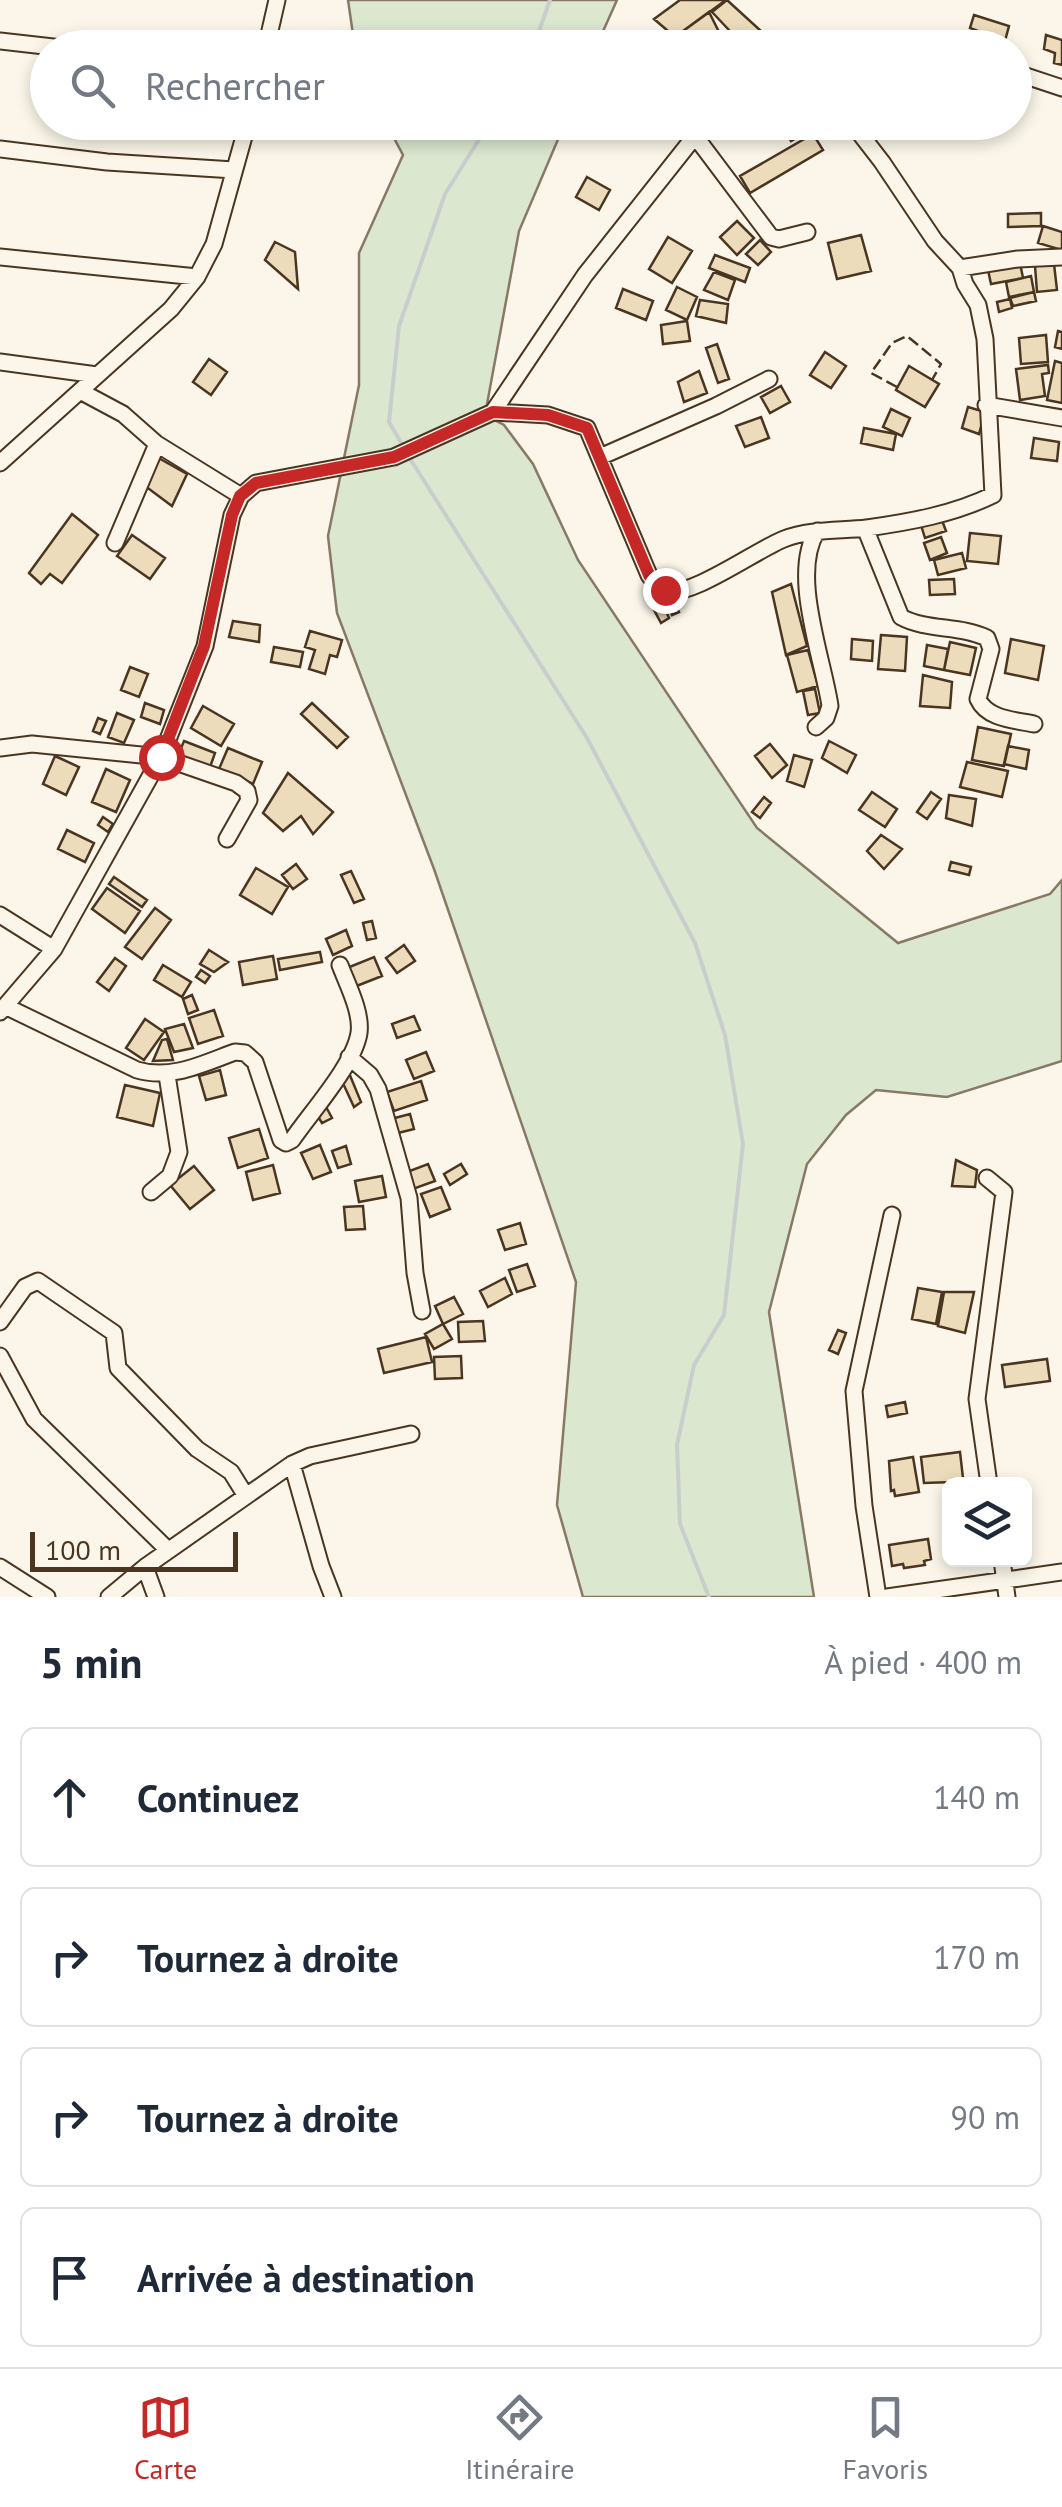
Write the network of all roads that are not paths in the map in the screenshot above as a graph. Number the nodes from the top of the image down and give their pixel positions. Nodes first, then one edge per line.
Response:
1 (277, 0) edge
2 (270, 30) edge
3 (0, 40) edge
4 (30, 44) edge
5 (1032, 78) edge
6 (1062, 88) edge
7 (243, 140) edge
8 (692, 140) edge
9 (698, 140) edge
10 (865, 140) edge
11 (0, 150) edge
12 (234, 170) junction
13 (807, 232) dead end
14 (0, 257) edge
15 (1062, 257) edge
16 (960, 268) junction
17 (197, 276) junction
18 (0, 362) edge
19 (97, 376) junction
20 (769, 379) dead end
21 (80, 391) junction
22 (986, 405) junction
23 (493, 412) junction
24 (1062, 418) edge
25 (157, 444) junction
26 (600, 456) junction
27 (0, 462) edge
28 (240, 496) junction
29 (865, 528) junction
30 (817, 531) junction
31 (115, 544) dead end
32 (1034, 724) dead end
33 (816, 728) dead end
34 (0, 748) edge
35 (161, 757) junction
36 (227, 839) dead end
37 (0, 914) edge
38 (54, 949) junction
39 (340, 965) dead end
40 (3, 1009) edge
41 (350, 1057) junction
42 (167, 1076) junction
43 (987, 1178) dead end
44 (151, 1192) dead end
45 (892, 1215) dead end
46 (422, 1311) dead end
47 (0, 1322) edge
48 (0, 1356) edge
49 (411, 1434) dead end
50 (292, 1464) junction
51 (988, 1477) edge
52 (246, 1496) junction
53 (168, 1550) junction
54 (0, 1567) edge
55 (145, 1567) junction
56 (1003, 1567) edge
57 (1062, 1572) edge
58 (1005, 1580) junction
59 (47, 1597) edge
60 (109, 1597) edge
61 (156, 1597) edge
62 (333, 1597) edge
63 (878, 1597) edge
64 (887, 1597) edge
65 (1007, 1597) edge

1 - 2 street
3 - 4 street
5 - 6 street
7 - 12 street
8 - 23 street
9 - 13 street
10 - 16 street
11 - 12 street
12 - 17 street
14 - 17 street
15 - 16 street
16 - 22 street
17 - 19 street
18 - 19 street
19 - 21 street
20 - 26 street
21 - 25 street
21 - 27 street
22 - 24 street
22 - 29 street
23 - 26 street
23 - 28 street
25 - 28 street
25 - 31 street
26 - 30 street
28 - 35 street
29 - 30 street
29 - 32 street
30 - 33 street
34 - 35 street
35 - 36 street
35 - 38 street
37 - 38 street
38 - 40 street
39 - 41 street
40 - 42 street
41 - 42 street
41 - 46 street
42 - 44 street
43 - 51 street
45 - 63 street
47 - 52 street
48 - 53 street
49 - 50 street
50 - 52 street
50 - 62 street
52 - 53 street
53 - 55 street
54 - 59 street
55 - 60 street
55 - 61 street
56 - 58 street
57 - 58 street
58 - 64 street
58 - 65 street

